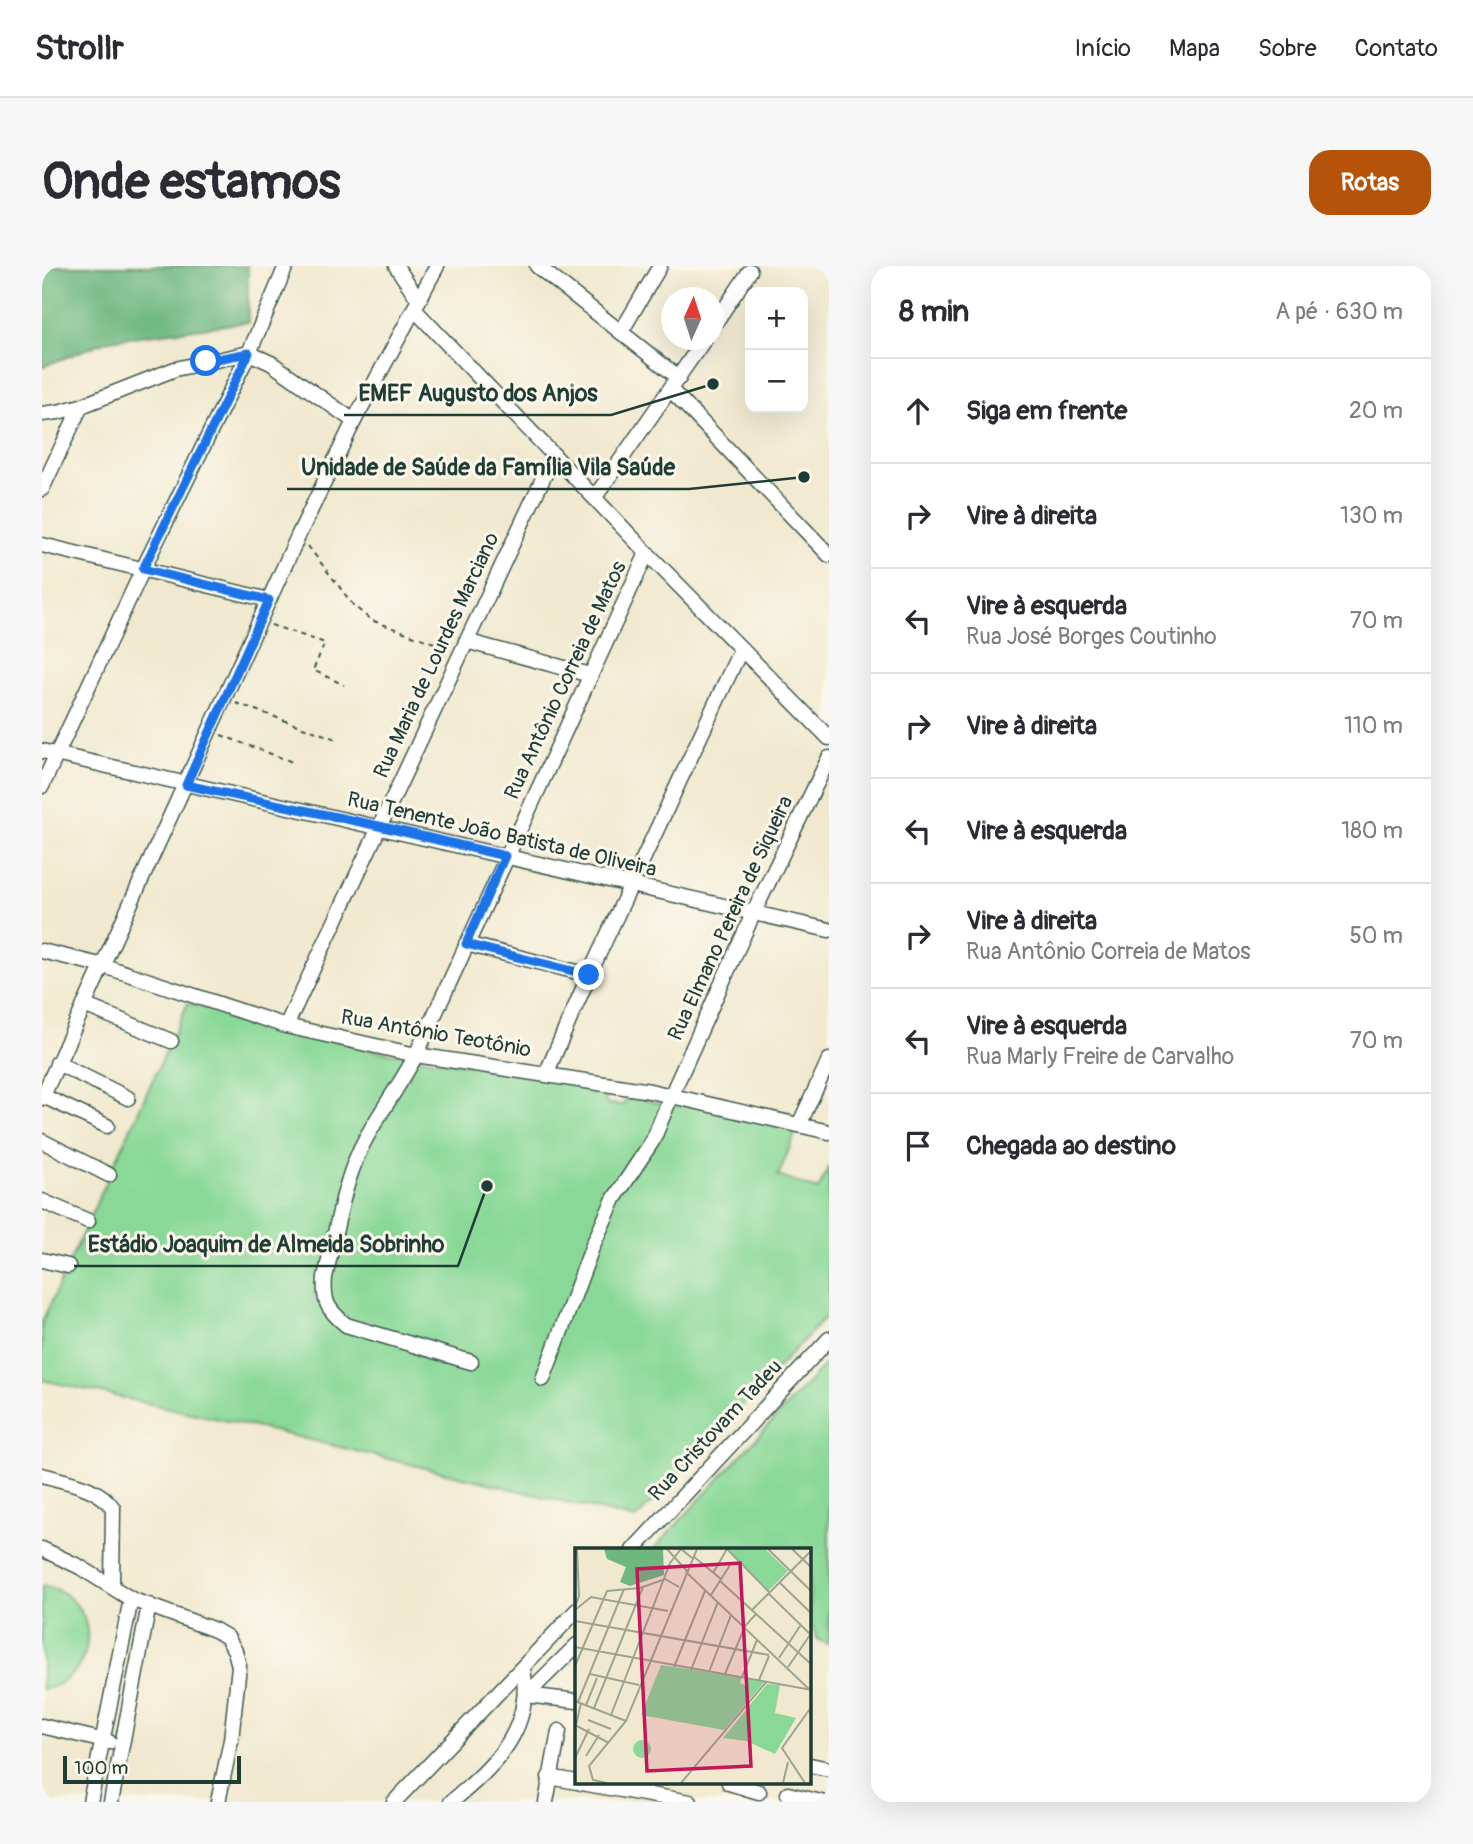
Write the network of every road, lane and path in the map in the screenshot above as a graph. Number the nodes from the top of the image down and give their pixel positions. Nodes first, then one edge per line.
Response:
1 (286, 266) edge
2 (396, 266) edge
3 (437, 266) edge
4 (537, 266) edge
5 (660, 266) edge
6 (750, 271) dead end
7 (417, 304) junction
8 (724, 310) edge
9 (621, 332) junction
10 (698, 350) edge
11 (249, 353) junction
12 (675, 384) junction
13 (81, 406) junction
14 (42, 414) edge
15 (354, 421) junction
16 (554, 455) junction
17 (42, 489) edge
18 (595, 497) junction
19 (299, 534) junction
20 (42, 545) edge
21 (647, 553) junction
22 (829, 555) edge
23 (143, 569) junction
24 (269, 600) junction
25 (260, 621) junction
26 (463, 647) junction
27 (741, 649) junction
28 (590, 675) junction
29 (344, 685) dead end
30 (225, 699) junction
31 (211, 730) junction
32 (829, 738) edge
33 (335, 739) dead end
34 (49, 753) edge
35 (829, 758) edge
36 (295, 763) dead end
37 (186, 785) junction
38 (42, 786) edge
39 (379, 826) junction
40 (505, 856) junction
41 (631, 886) junction
42 (754, 912) junction
43 (829, 930) edge
44 (466, 944) junction
45 (42, 951) edge
46 (104, 966) junction
47 (589, 975) junction
48 (84, 1005) junction
49 (286, 1026) junction
50 (171, 1041) dead end
51 (415, 1055) junction
52 (829, 1060) edge
53 (58, 1063) junction
54 (545, 1074) junction
55 (671, 1096) junction
56 (42, 1097) edge
57 (128, 1098) dead end
58 (799, 1125) junction
59 (107, 1126) dead end
60 (829, 1132) edge
61 (42, 1141) edge
62 (109, 1175) dead end
63 (42, 1201) edge
64 (89, 1221) dead end
65 (42, 1261) edge
66 (68, 1266) dead end
67 (829, 1339) edge
68 (471, 1362) dead end
69 (543, 1379) dead end
70 (42, 1475) edge
71 (635, 1548) edge
72 (42, 1549) edge
73 (112, 1587) junction
74 (131, 1599) junction
75 (149, 1605) junction
76 (575, 1612) edge
77 (575, 1647) edge
78 (523, 1668) junction
79 (526, 1695) junction
80 (575, 1701) edge
81 (42, 1726) edge
82 (559, 1731) dead end
83 (102, 1740) junction
84 (123, 1746) junction
85 (811, 1765) edge
86 (829, 1769) edge
87 (550, 1777) junction
88 (575, 1781) edge
89 (590, 1784) edge
90 (732, 1784) edge
91 (759, 1792) edge
92 (788, 1793) edge
93 (682, 1801) edge
94 (90, 1802) edge
95 (111, 1802) edge
96 (218, 1802) edge
97 (394, 1802) edge
98 (451, 1802) edge
99 (546, 1802) edge
100 (821, 1802) edge

1 - 11 street
2 - 7 street
3 - 7 street
4 - 9 street
5 - 9 street
6 - 8 street
7 - 15 street
7 - 16 street
9 - 12 street
10 - 12 street
11 - 13 street
11 - 15 street
11 - 23 street
12 - 18 street
12 - 22 street
13 - 14 street
13 - 17 street
15 - 19 street
16 - 18 street
16 - 26 street, Rua Maria de Lourdes Marciano
18 - 21 street
19 - 24 street
19 - 26 path
20 - 23 street
21 - 27 street
21 - 28 street, Rua Antônio Correia de Matos
23 - 24 street
23 - 34 street
24 - 25 street
25 - 29 path
25 - 30 street
26 - 28 street
26 - 39 street, Rua Maria de Lourdes Marciano
27 - 32 street
27 - 41 street
28 - 40 street, Rua Antônio Correia de Matos
30 - 31 street
30 - 33 path
31 - 36 path
31 - 37 street
34 - 37 street, Rua Tenente João Batista de Oliveira
34 - 38 street
35 - 42 street, Rua Elmano Pereira de Siqueira
37 - 39 street, Rua Tenente João Batista de Oliveira
37 - 46 street
39 - 40 street, Rua Tenente João Batista de Oliveira
39 - 49 street, Rua Maria de Lourdes Marciano
40 - 41 street, Rua Tenente João Batista de Oliveira
40 - 44 street, Rua Antônio Correia de Matos
41 - 42 street, Rua Tenente João Batista de Oliveira
41 - 47 street
42 - 43 street, Rua Tenente João Batista de Oliveira
42 - 55 street, Rua Elmano Pereira de Siqueira
44 - 47 street
44 - 51 street, Rua Antônio Correia de Matos
45 - 46 street, Rua Antônio Teotônio
46 - 48 street
46 - 49 street, Rua Antônio Teotônio
47 - 54 street
48 - 50 street
48 - 53 street
49 - 51 street, Rua Antônio Teotônio
51 - 54 street, Rua Antônio Teotônio
51 - 68 street, Rua Antônio Correia de Matos
52 - 58 street
53 - 56 street
53 - 57 street
54 - 55 street, Rua Antônio Teotônio
55 - 58 street, Rua Antônio Teotônio
55 - 69 street, Rua Elmano Pereira de Siqueira
56 - 59 street
58 - 60 street, Rua Antônio Teotônio
61 - 62 street
63 - 64 street
65 - 66 street
67 - 71 street, Rua Cristovam Tadeu
70 - 73 street
72 - 73 street
73 - 74 street
74 - 75 street
74 - 83 street
75 - 84 street
75 - 96 street
76 - 78 street
77 - 79 street
78 - 79 street
78 - 97 street
79 - 80 street
79 - 98 street
81 - 83 street
82 - 87 street
83 - 84 street
83 - 94 street
84 - 95 street
85 - 86 street
87 - 88 street
87 - 99 street
89 - 93 street
90 - 91 street
92 - 100 street

